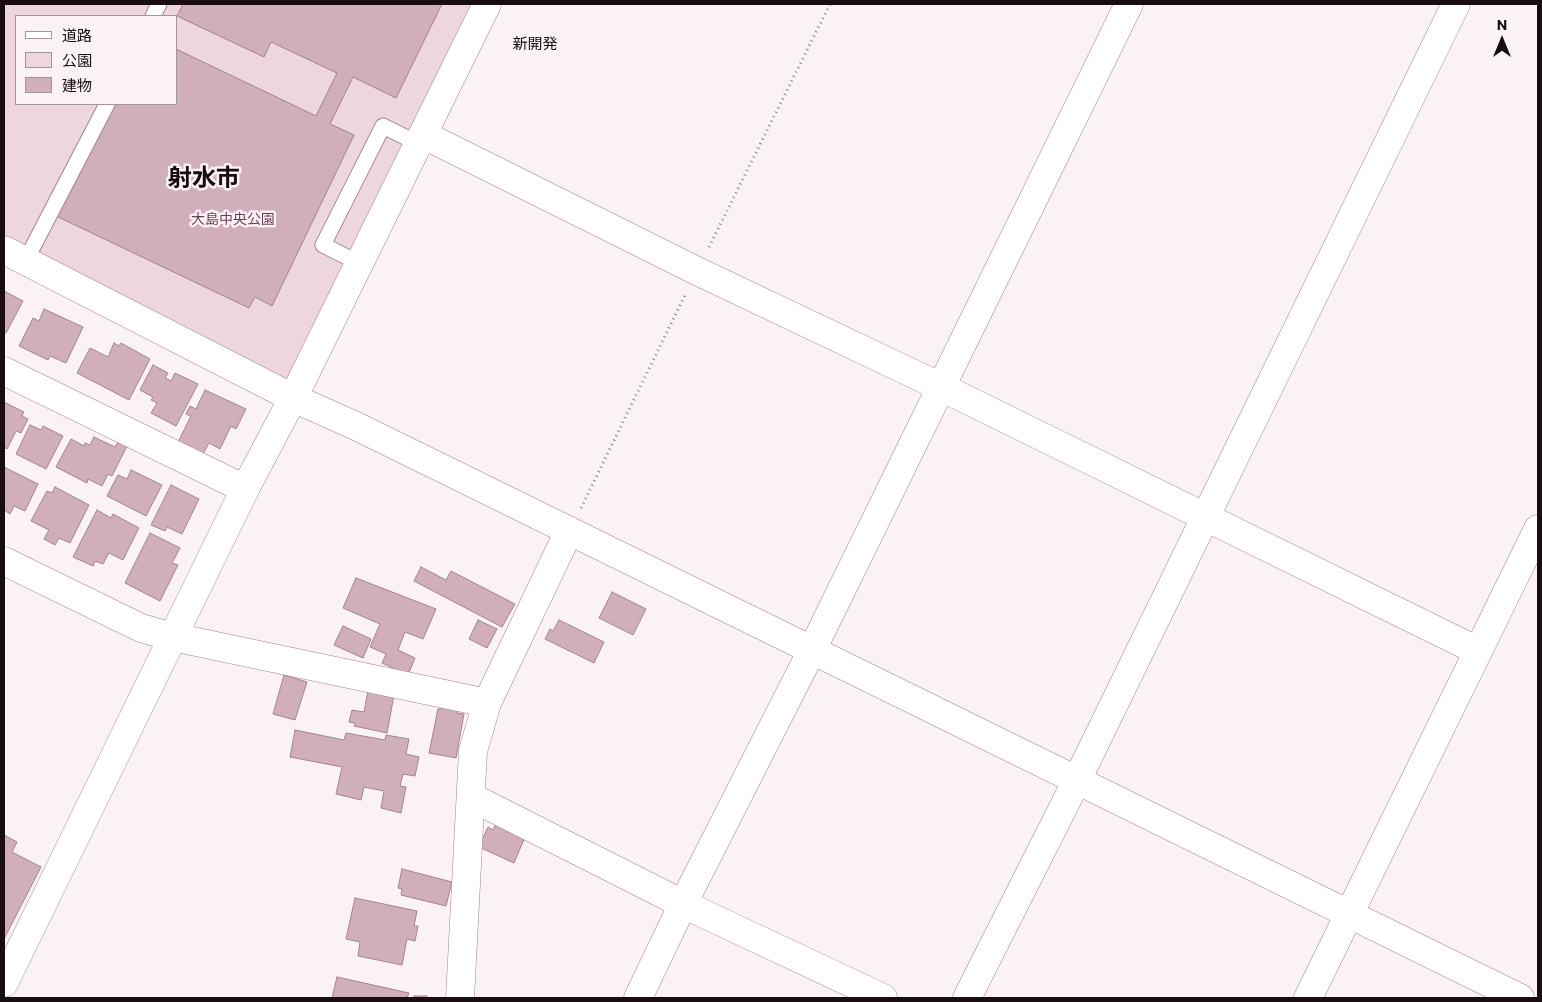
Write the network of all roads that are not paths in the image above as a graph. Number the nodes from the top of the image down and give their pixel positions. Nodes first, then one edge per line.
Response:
1 (487, 4) edge
2 (1129, 4) edge
3 (1456, 4) edge
4 (106, 105) edge
5 (421, 139) junction
6 (15, 255) edge
7 (359, 263) junction
8 (4, 371) edge
9 (941, 387) junction
10 (293, 398) junction
11 (245, 489) junction
12 (1205, 517) junction
13 (1538, 529) edge
14 (570, 531) junction
15 (4, 561) edge
16 (173, 637) junction
17 (812, 650) junction
18 (1478, 651) junction
19 (487, 702) junction
20 (1077, 780) junction
21 (471, 797) junction
22 (683, 904) junction
23 (1351, 915) junction
24 (4, 983) edge
25 (460, 998) edge
26 (638, 998) edge
27 (883, 998) edge
28 (967, 998) edge
29 (1308, 998) edge
30 (1520, 998) edge

1 - 5 street
2 - 9 street
3 - 12 street
4 - 6 lane
5 - 7 street
5 - 7 lane
5 - 9 street
6 - 10 street
7 - 10 street
8 - 11 street
9 - 12 street
9 - 17 street
10 - 11 street
10 - 14 street
11 - 16 street
12 - 18 street
12 - 20 street
13 - 18 street
14 - 17 street
14 - 19 street
15 - 16 street
16 - 19 street
16 - 24 street
17 - 20 street
17 - 22 street
18 - 23 street
19 - 21 street
20 - 23 street
20 - 28 street
21 - 22 street
21 - 25 street
22 - 26 street
22 - 27 street
23 - 29 street
23 - 30 street

